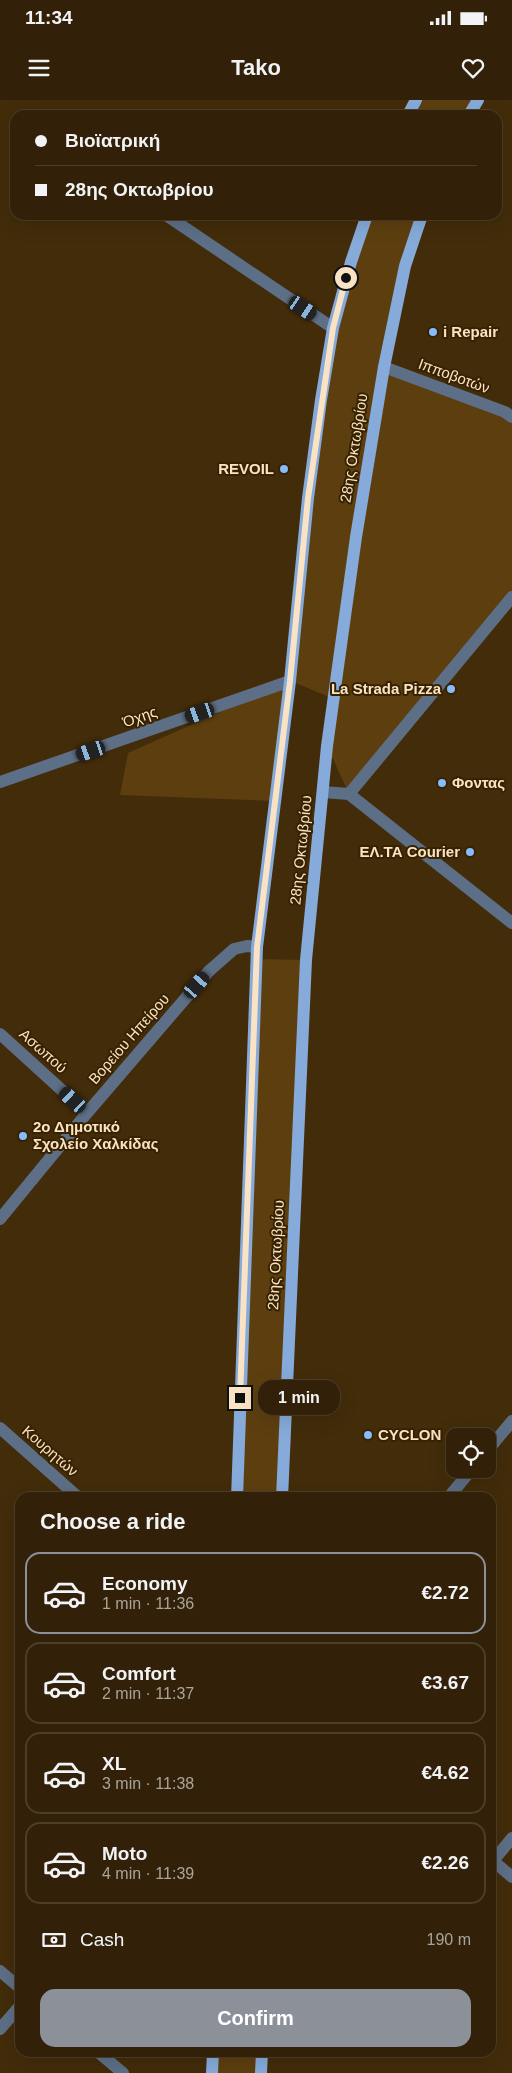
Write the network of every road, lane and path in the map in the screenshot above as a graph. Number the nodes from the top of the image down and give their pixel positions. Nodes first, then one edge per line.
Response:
1 (173, 220) edge
2 (364, 220) edge
3 (420, 220) edge
4 (333, 328) junction
5 (384, 367) junction
6 (512, 416) edge
7 (512, 597) edge
8 (290, 681) junction
9 (0, 782) edge
10 (323, 792) junction
11 (349, 794) junction
12 (512, 923) edge
13 (257, 947) junction
14 (0, 1034) edge
15 (87, 1113) junction
16 (0, 1219) edge
17 (512, 1421) edge
18 (0, 1428) edge
19 (496, 1440) edge
20 (465, 1478) edge
21 (72, 1492) edge
22 (237, 1492) edge
23 (282, 1492) edge
24 (453, 1492) edge
25 (512, 1838) edge
26 (496, 1856) edge
27 (496, 1864) edge
28 (512, 1878) edge
29 (0, 1971) edge
30 (15, 1984) edge
31 (15, 2012) edge
32 (0, 2030) edge
33 (104, 2057) edge
34 (213, 2057) edge
35 (262, 2057) edge
36 (123, 2073) edge
37 (212, 2073) edge
38 (261, 2073) edge

1 - 4 street
2 - 4 main road, 28ης Οκτωβρίου
3 - 5 main road, 28ης Οκτωβρίου
4 - 8 main road, 28ης Οκτωβρίου
5 - 6 street, Ιπποβοτών
5 - 10 main road, 28ης Οκτωβρίου
7 - 11 street
8 - 9 street, Όχης
8 - 13 main road, 28ης Οκτωβρίου
10 - 11 street
10 - 23 main road, 28ης Οκτωβρίου
11 - 12 street
13 - 15 street, Βορείου Ηπείρου
13 - 22 main road, 28ης Οκτωβρίου
14 - 15 street, Ασωπού
15 - 16 street, Βορείου Ηπείρου
17 - 19 street
18 - 21 street, Κουρητών
20 - 24 street
25 - 26 street
27 - 28 street
29 - 30 street
31 - 32 street
33 - 36 street
34 - 37 main road
35 - 38 main road

